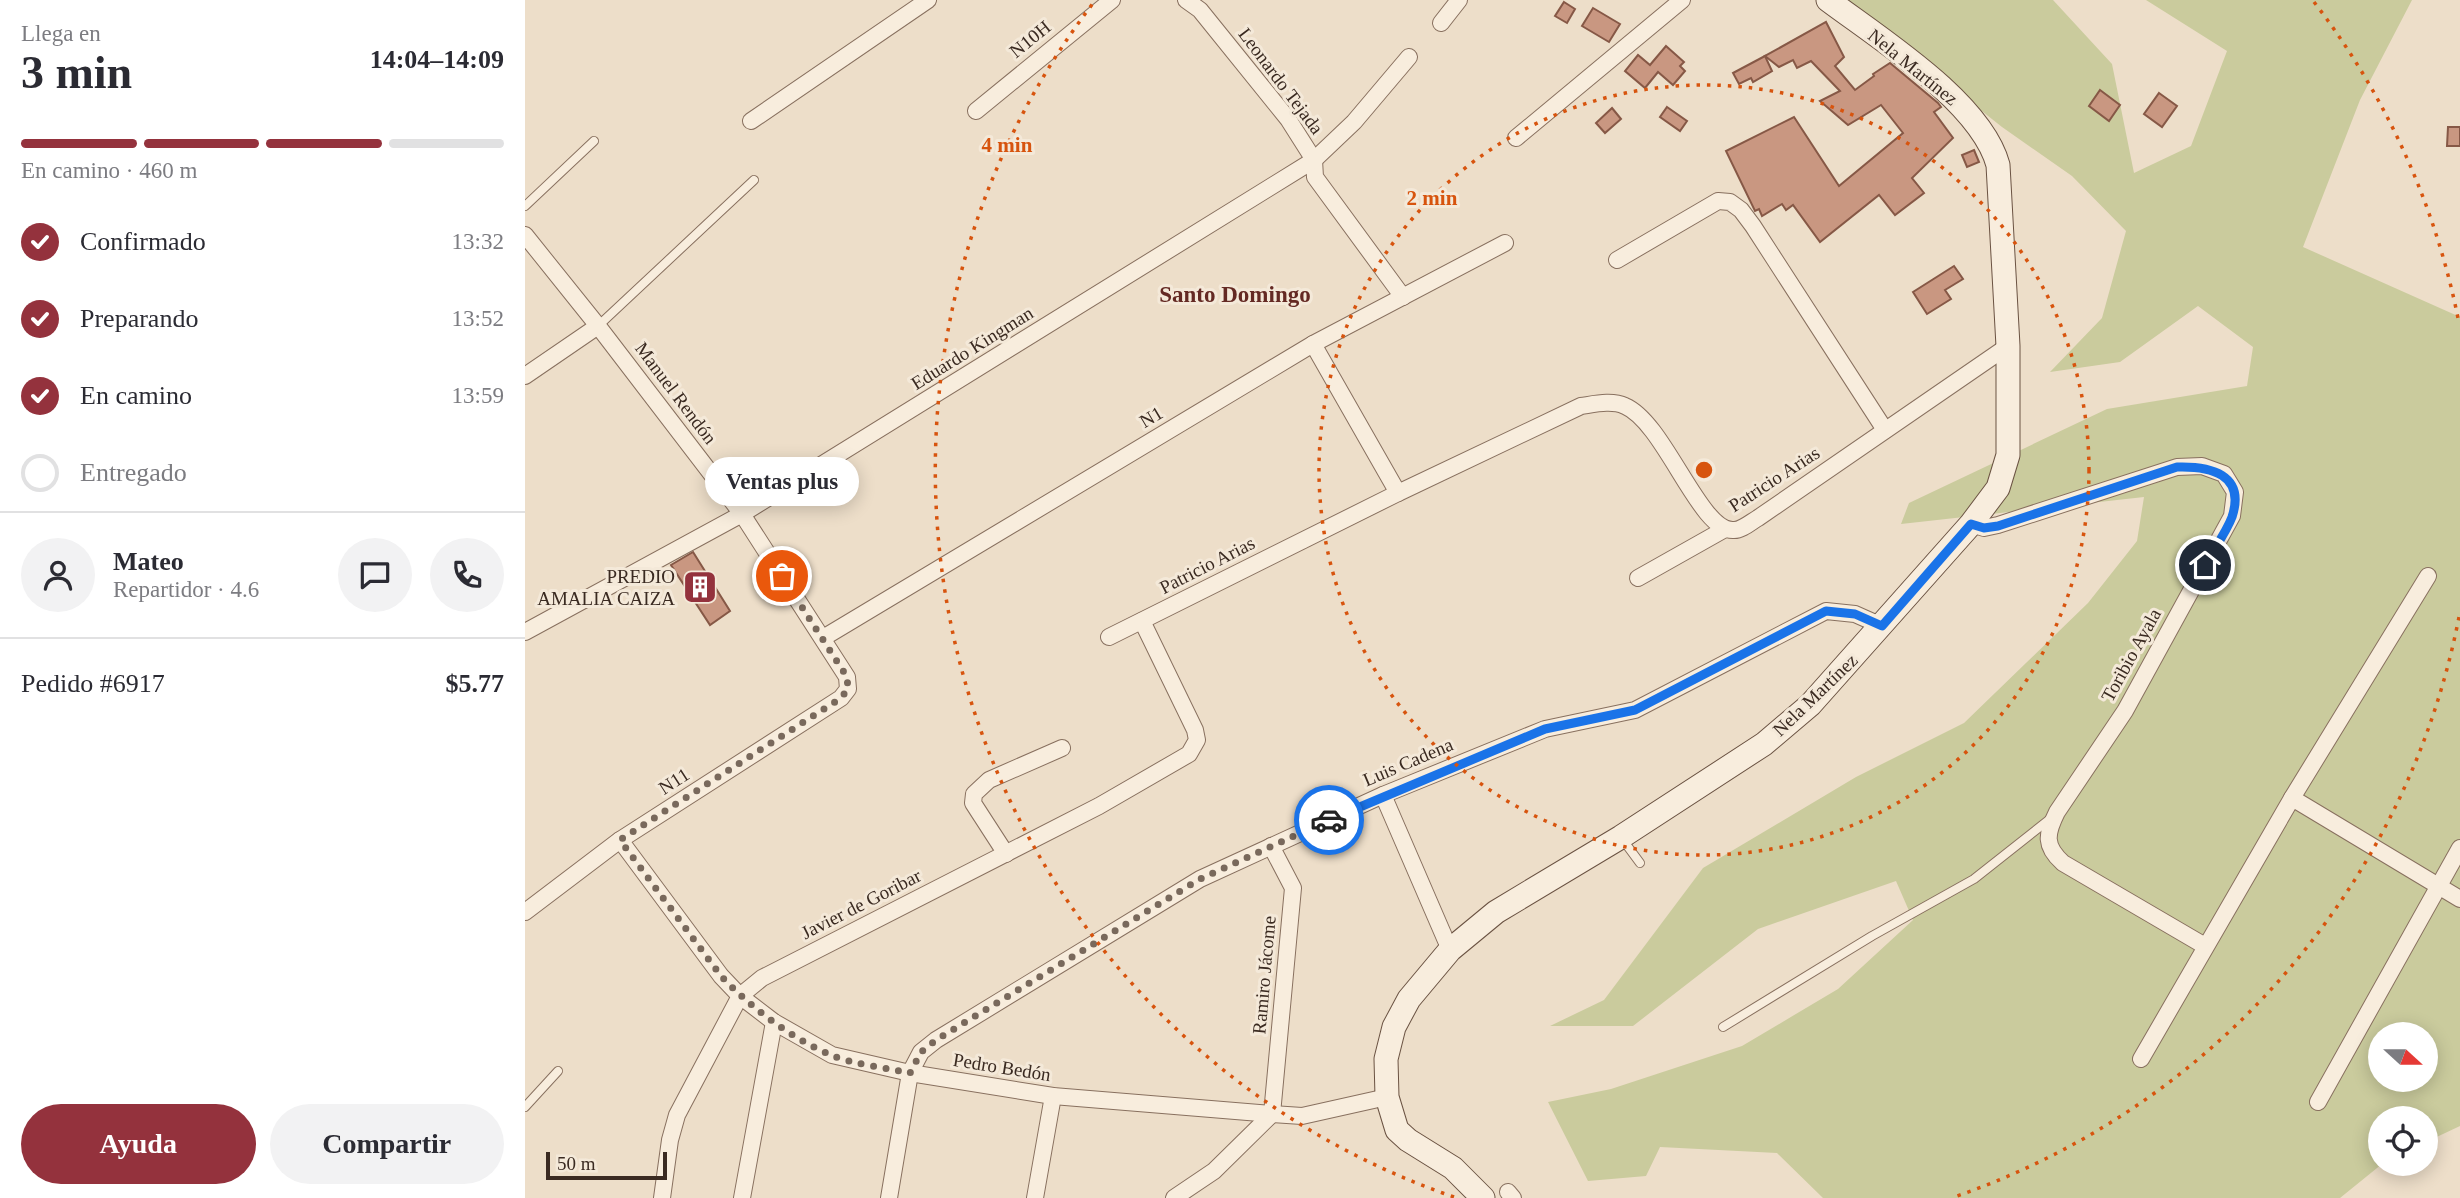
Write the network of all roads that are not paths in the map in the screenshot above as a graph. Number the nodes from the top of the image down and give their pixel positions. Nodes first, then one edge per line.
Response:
1 (927, 0) edge
2 (1112, 0) edge
3 (1186, 0) edge
4 (1459, 0) edge
5 (1682, 0) edge
6 (1828, 0) edge
7 (1441, 23) dead end
8 (1409, 57) dead end
9 (976, 111) dead end
10 (751, 121) dead end
11 (1516, 138) dead end
12 (594, 141) dead end
13 (1314, 160) junction
14 (754, 180) dead end
15 (525, 206) edge
16 (525, 235) edge
17 (1505, 243) dead end
18 (1617, 260) dead end
19 (1403, 297) junction
20 (598, 326) junction
21 (1313, 344) junction
22 (2008, 346) junction
23 (525, 376) edge
24 (1885, 430) junction
25 (1398, 493) junction
26 (742, 514) junction
27 (1971, 524) junction
28 (1725, 529) junction
29 (2428, 576) dead end
30 (1638, 578) dead end
31 (1142, 621) junction
32 (1882, 626) junction
33 (525, 632) edge
34 (1109, 637) dead end
35 (823, 638) junction
36 (848, 689) joint
37 (1062, 748) dead end
38 (1383, 795) junction
39 (2292, 798) junction
40 (2057, 812) junction
41 (1621, 837) junction
42 (620, 840) junction
43 (1271, 846) junction
44 (2460, 848) edge
45 (1006, 854) junction
46 (1640, 863) dead end
47 (2438, 886) junction
48 (2460, 899) edge
49 (525, 912) edge
50 (2205, 946) junction
51 (1450, 950) junction
52 (740, 996) junction
53 (773, 1022) junction
54 (1723, 1027) dead end
55 (2141, 1059) dead end
56 (558, 1071) dead end
57 (910, 1073) junction
58 (1053, 1096) junction
59 (1387, 1097) junction
60 (2318, 1102) dead end
61 (525, 1108) edge
62 (1272, 1114) junction
63 (662, 1198) edge
64 (742, 1198) edge
65 (889, 1198) edge
66 (1035, 1198) edge
67 (1174, 1198) edge
68 (1483, 1198) edge

1 - 10 street
2 - 9 street, N10H
3 - 13 street, Leonardo Tejada
4 - 7 street
5 - 11 street
6 - 22 main road, Nela Martínez
8 - 13 street, Eduardo Kingman
12 - 15 lane
13 - 19 street, Leonardo Tejada
13 - 26 street, Eduardo Kingman
14 - 20 lane
16 - 20 street, Manuel Rendón
17 - 19 street, N1
18 - 24 street
19 - 21 street, N1
20 - 23 street
20 - 26 street, Manuel Rendón
21 - 25 street
21 - 35 street, N1
22 - 24 street, Patricio Arias
22 - 27 main road, Nela Martínez
24 - 28 street, Patricio Arias
25 - 28 street, Patricio Arias
25 - 31 street, Patricio Arias
26 - 33 street, Eduardo Kingman
26 - 35 street, Manuel Rendón
27 - 32 main road, Nela Martínez
27 - 40 street, Toribio Ayala
28 - 30 street
29 - 39 street
31 - 34 street, Patricio Arias
31 - 45 street, Javier de Goribar
32 - 38 street, Luis Cadena
32 - 41 main road, Nela Martínez
35 - 36 street, Manuel Rendón
36 - 42 street, N11
37 - 45 street
38 - 43 street, Luis Cadena
38 - 51 street
39 - 47 street
39 - 50 street
40 - 50 street, Toribio Ayala
40 - 54 lane
41 - 46 lane
41 - 51 main road, Nela Martínez
42 - 49 street, N11
42 - 52 street, Pedro Bedón
43 - 57 street, Luis Cadena
43 - 62 street, Ramiro Jácome
44 - 47 street
45 - 52 street, Javier de Goribar
47 - 48 street
47 - 60 street
50 - 55 street
51 - 59 main road, Nela Martínez
52 - 53 street, Pedro Bedón
52 - 63 street, Javier de Goribar
53 - 57 street, Pedro Bedón
53 - 64 street
56 - 61 lane
57 - 58 street, Pedro Bedón
57 - 65 street
58 - 62 street, Pedro Bedón
58 - 66 street
59 - 62 street, Pedro Bedón
59 - 68 main road, Nela Martínez
62 - 67 street

